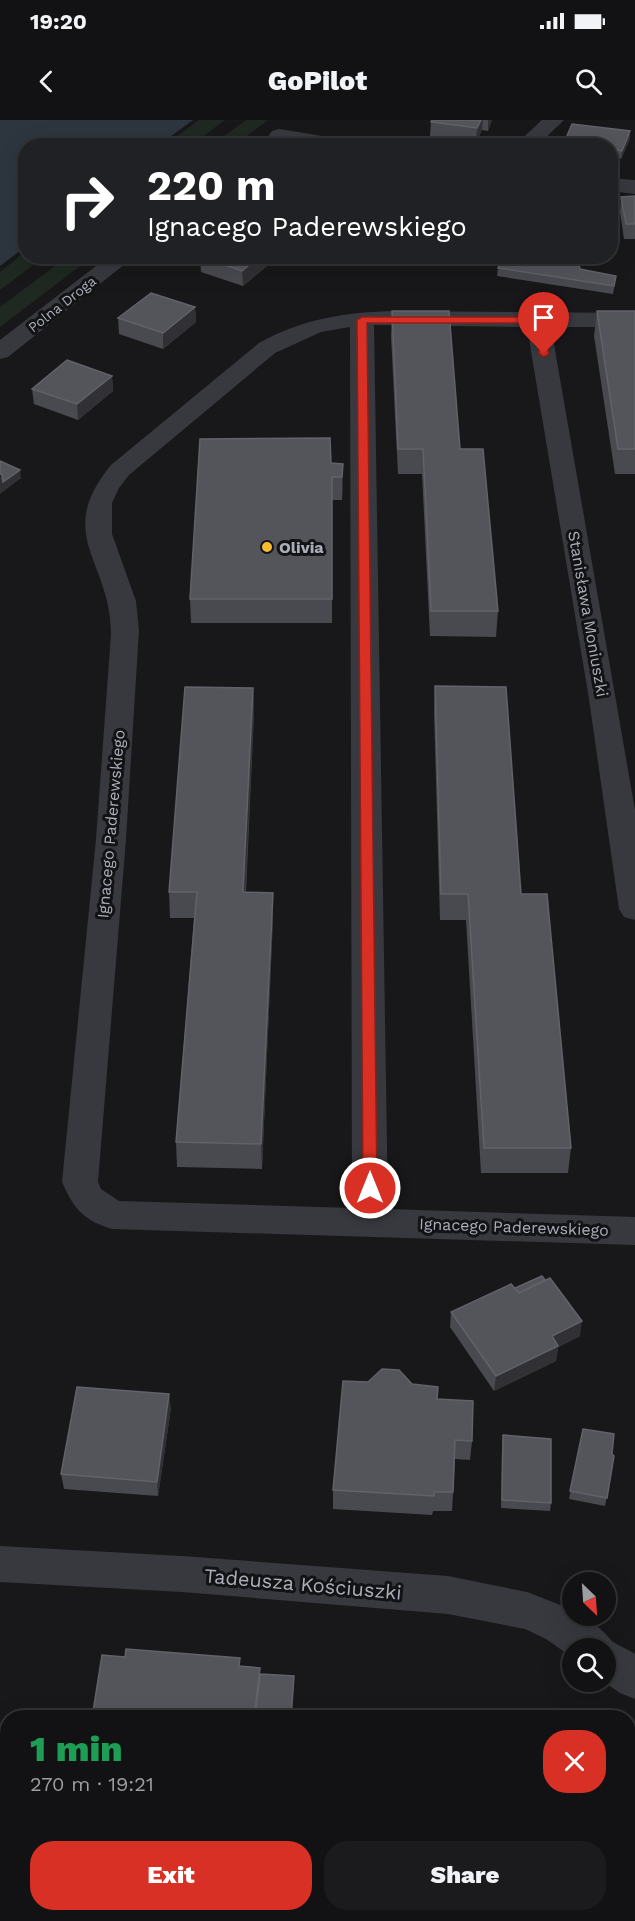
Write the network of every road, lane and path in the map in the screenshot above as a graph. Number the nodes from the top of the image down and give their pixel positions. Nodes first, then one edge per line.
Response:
1 (298, 120) edge
2 (554, 120) edge
3 (276, 138) edge
4 (533, 138) edge
5 (618, 185) edge
6 (635, 188) edge
7 (114, 264) edge
8 (362, 320) junction
9 (538, 320) junction
10 (635, 320) edge
11 (0, 352) edge
12 (635, 909) edge
13 (370, 1222) junction
14 (635, 1231) edge
15 (0, 1564) edge
16 (580, 1638) edge
17 (616, 1665) edge
18 (635, 1679) edge

1 - 3 street
2 - 4 street
5 - 6 street
7 - 11 street, Polna Droga
8 - 9 street, Ignacego Paderewskiego
8 - 13 street
8 - 13 street, Ignacego Paderewskiego
9 - 10 street, Ignacego Paderewskiego
9 - 12 street, Stanisława Moniuszki
13 - 14 street, Ignacego Paderewskiego
15 - 16 street, Tadeusza Kościuszki
17 - 18 street

